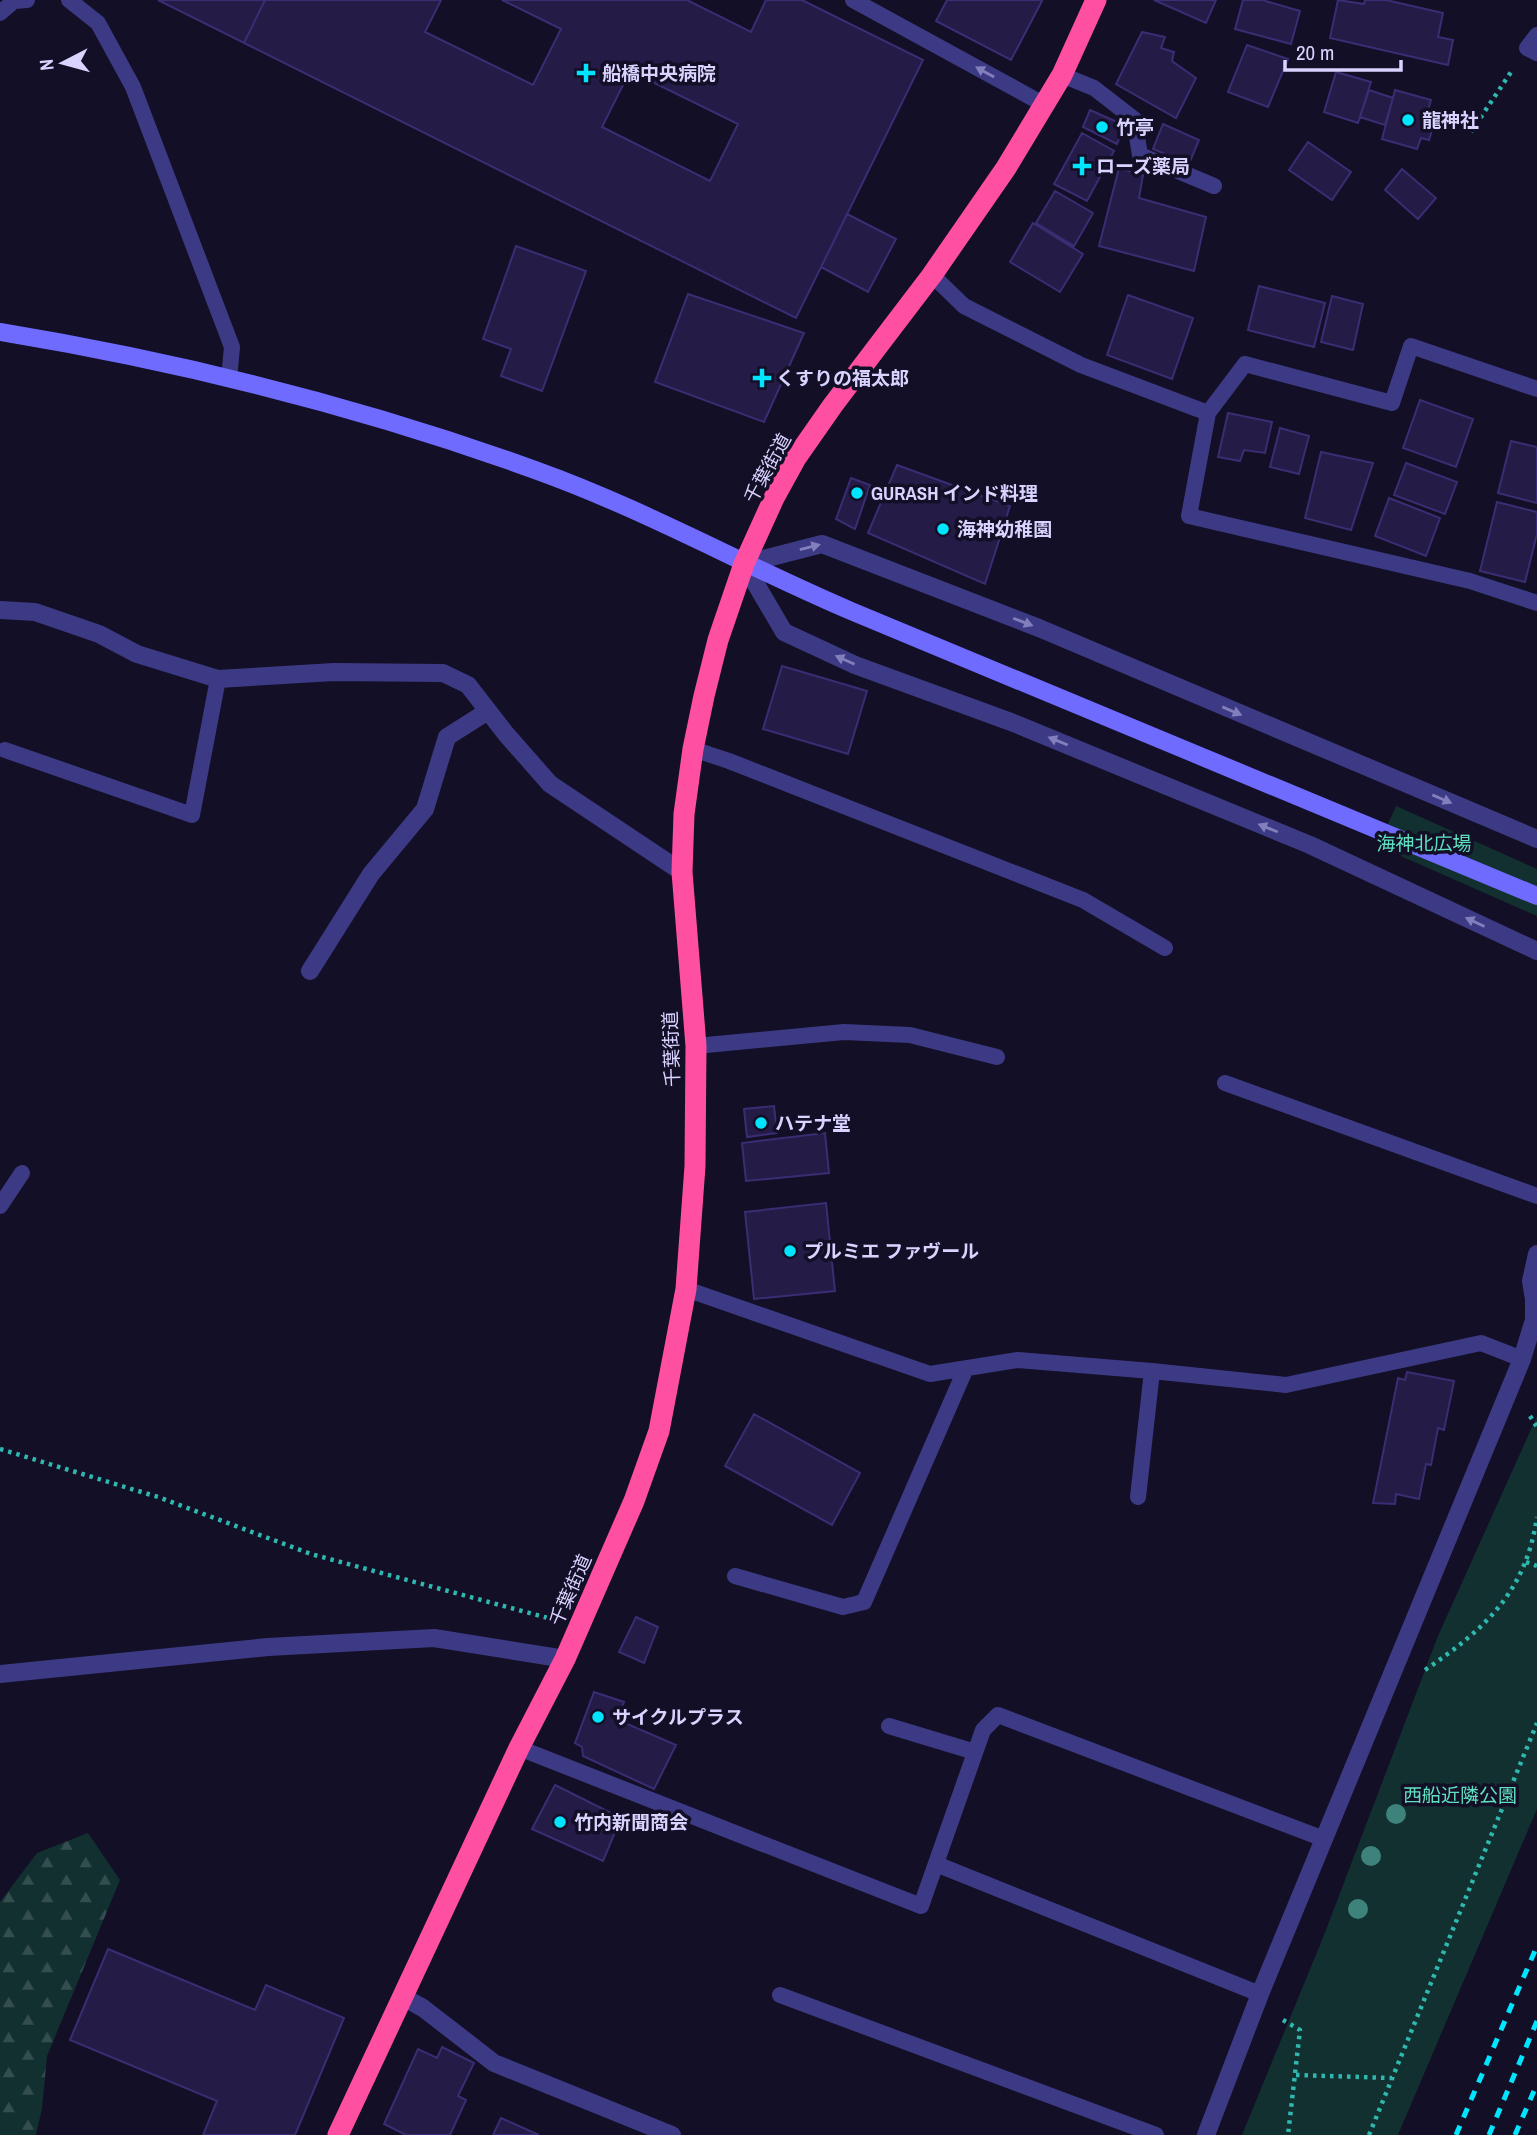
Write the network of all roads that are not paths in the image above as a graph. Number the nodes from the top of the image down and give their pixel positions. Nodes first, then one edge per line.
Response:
1 (27, 0) edge
2 (69, 0) edge
3 (853, 0) edge
4 (1096, 0) edge
5 (0, 13) edge
6 (1062, 75) junction
7 (1045, 105) junction
8 (1214, 186) dead end
9 (932, 275) junction
10 (0, 332) edge
11 (229, 379) junction
12 (1537, 389) edge
13 (1209, 412) junction
14 (744, 564) junction
15 (1537, 603) edge
16 (0, 610) edge
17 (218, 679) junction
18 (488, 711) junction
19 (693, 749) junction
20 (5, 750) dead end
21 (1537, 839) edge
22 (682, 872) junction
23 (1537, 897) edge
24 (1165, 948) dead end
25 (1537, 951) edge
26 (310, 971) dead end
27 (696, 1046) junction
28 (997, 1057) dead end
29 (1225, 1083) dead end
30 (22, 1172) dead end
31 (1537, 1196) edge
32 (0, 1206) edge
33 (1537, 1254) edge
34 (686, 1289) junction
35 (1522, 1359) junction
36 (966, 1368) junction
37 (1152, 1371) junction
38 (1138, 1497) dead end
39 (735, 1576) dead end
40 (565, 1659) junction
41 (0, 1674) edge
42 (889, 1726) dead end
43 (519, 1748) junction
44 (975, 1752) junction
45 (1324, 1839) junction
46 (936, 1864) junction
47 (1260, 1994) junction
48 (780, 1995) dead end
49 (403, 1997) junction
50 (338, 2135) edge
51 (672, 2135) edge
52 (1156, 2135) edge
53 (1206, 2135) edge

1 - 5 lane
2 - 11 lane
7 -> 3 lane
4 - 6 highway, 千葉街道
6 - 7 highway, 千葉街道
6 - 8 lane
7 - 9 highway, 千葉街道
9 - 13 lane
9 - 14 highway, 千葉街道
10 - 11 street
11 - 14 street
12 - 13 lane
13 - 15 lane
14 - 19 highway, 千葉街道
14 -> 21 street
14 - 23 street
25 -> 14 street
16 - 17 street
17 - 18 street
17 - 20 lane
18 - 22 street
18 - 26 street
19 - 22 highway, 千葉街道
19 - 24 lane
22 - 27 highway, 千葉街道
27 - 28 lane
27 - 34 highway, 千葉街道
29 - 31 lane
30 - 32 lane
33 - 35 street
34 - 36 lane
34 - 40 highway, 千葉街道
35 - 37 lane
35 - 45 street
36 - 37 lane
36 - 39 lane
37 - 38 lane
40 - 41 street
40 - 43 highway, 千葉街道
42 - 44 lane
43 - 46 lane
43 - 49 highway, 千葉街道
44 - 45 lane
44 - 46 lane
45 - 47 street
46 - 47 lane
47 - 53 street
48 - 52 lane
49 - 50 highway, 千葉街道
49 - 51 street

